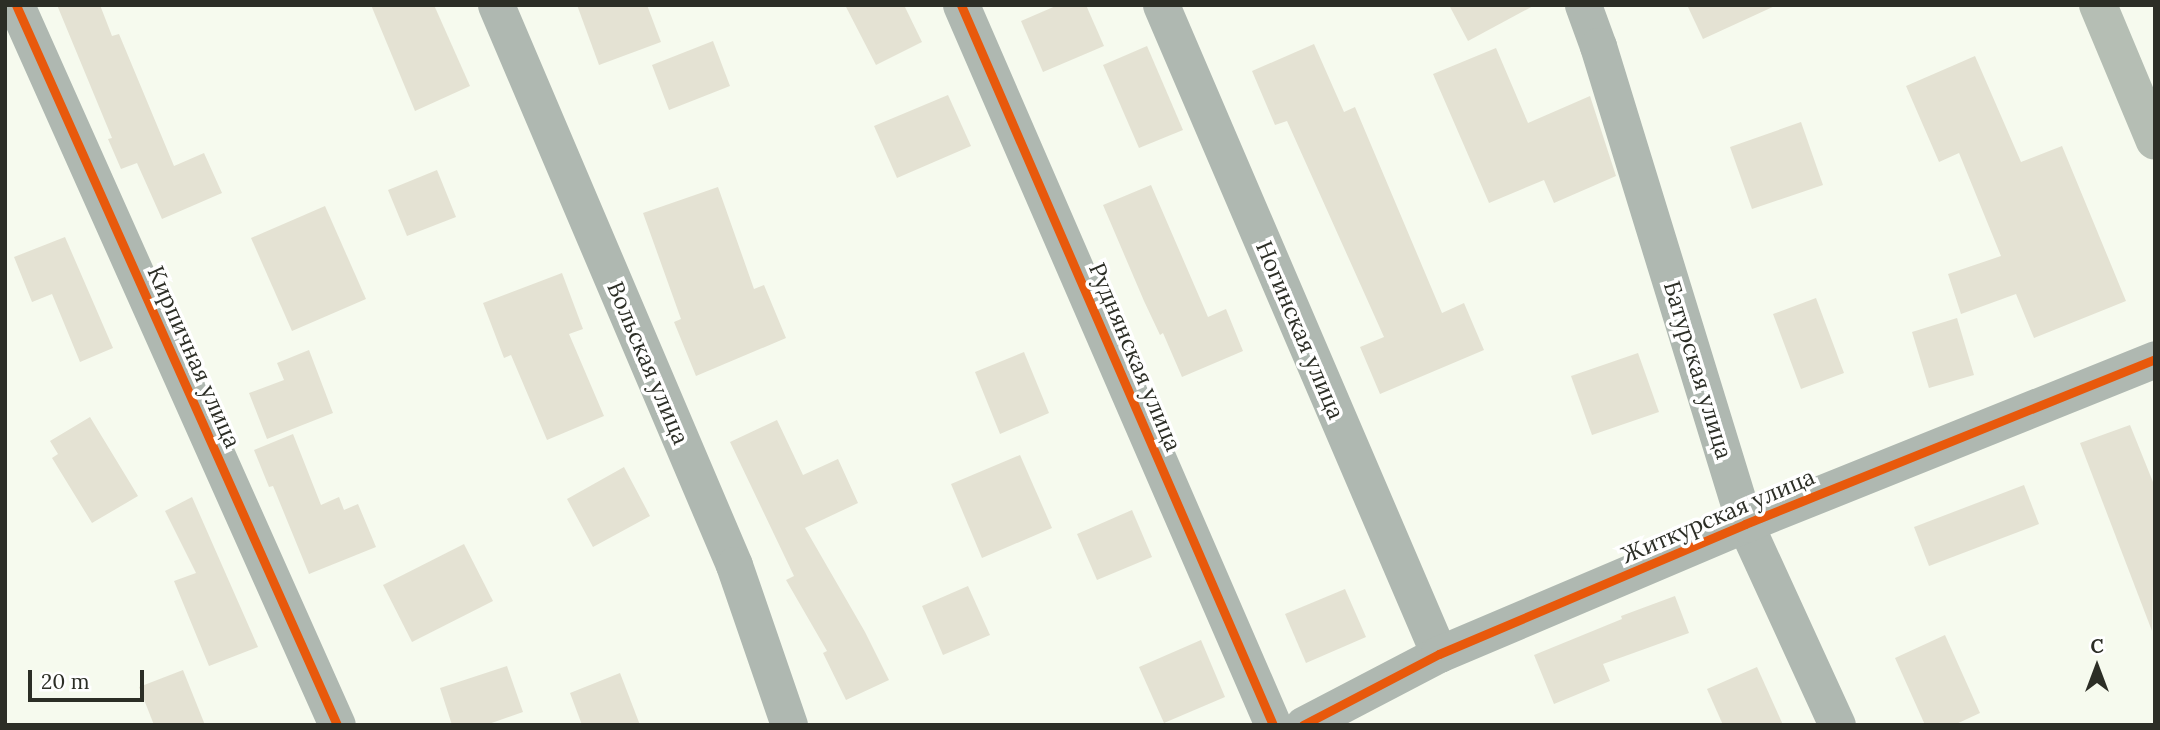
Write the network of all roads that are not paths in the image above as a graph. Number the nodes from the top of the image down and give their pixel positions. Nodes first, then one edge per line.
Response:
1 (16, 5) edge
2 (496, 5) edge
3 (961, 5) edge
4 (1161, 5) edge
5 (1583, 5) edge
6 (2098, 5) edge
7 (2155, 141) edge
8 (2155, 359) edge
9 (1745, 524) junction
10 (1439, 654) junction
11 (337, 725) edge
12 (789, 725) edge
13 (1273, 725) edge
14 (1303, 725) edge
15 (1837, 725) edge

1 - 11 street, Кирпичная улица
2 - 12 street, Вольская улица
3 - 13 street, Руднянская улица
4 - 10 street, Ногинская улица
5 - 9 street, Батурская улица
6 - 7 highway
8 - 9 street, Житкурская улица
9 - 10 street, Житкурская улица
9 - 15 street, Батурская улица
10 - 14 street, Житкурская улица

